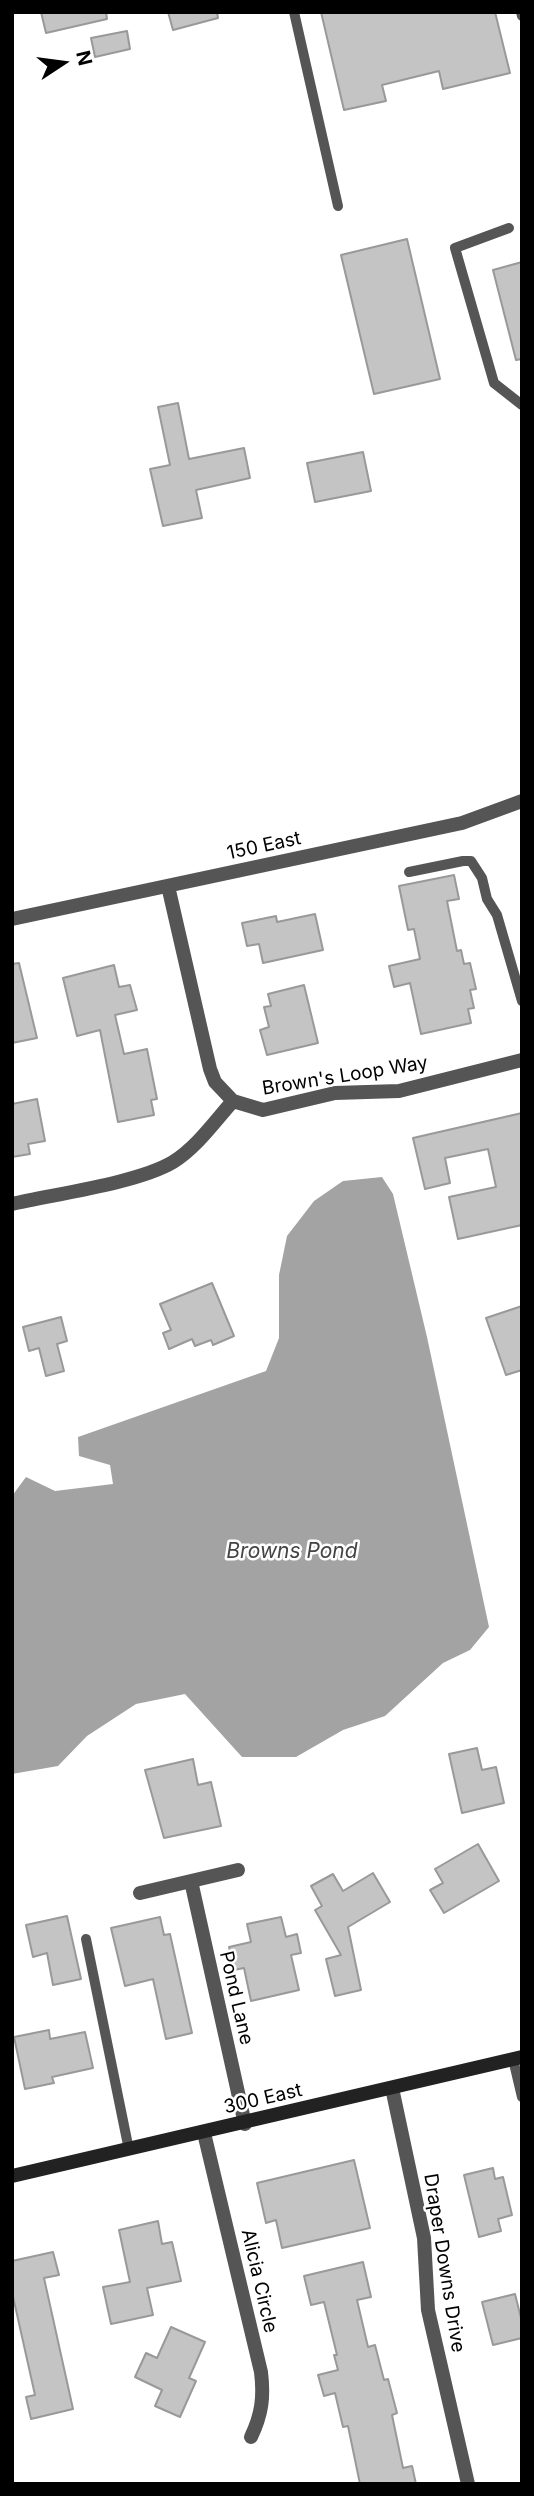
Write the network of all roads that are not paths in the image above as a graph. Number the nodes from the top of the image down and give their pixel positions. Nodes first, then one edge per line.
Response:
1 (294, 12) edge
2 (338, 206) dead end
3 (509, 228) dead end
4 (522, 405) edge
5 (522, 801) edge
6 (409, 873) dead end
7 (168, 886) junction
8 (12, 919) edge
9 (522, 1001) edge
10 (522, 1060) edge
11 (233, 1101) junction
12 (12, 1204) edge
13 (239, 1870) dead end
14 (191, 1881) junction
15 (140, 1893) dead end
16 (86, 1939) dead end
17 (517, 2058) edge
18 (392, 2088) junction
19 (522, 2097) edge
20 (245, 2124) junction
21 (204, 2133) junction
22 (129, 2150) junction
23 (13, 2172) edge
24 (251, 2437) dead end
25 (468, 2484) edge

1 - 2 lane
3 - 4 lane
5 - 7 street, 150 East
6 - 9 lane
7 - 8 street, 150 East
7 - 11 street
10 - 11 street, Brown's Loop Way
11 - 12 street
13 - 14 street
14 - 15 street
14 - 20 street, Pond Lane
16 - 22 lane
17 - 18 main road, 300 East
17 - 19 lane
18 - 20 main road, 300 East
18 - 25 street, Draper Downs Drive
20 - 21 main road, 300 East
21 - 22 main road, 300 East
21 - 24 street, Alicia Circle
22 - 23 main road, 300 East

